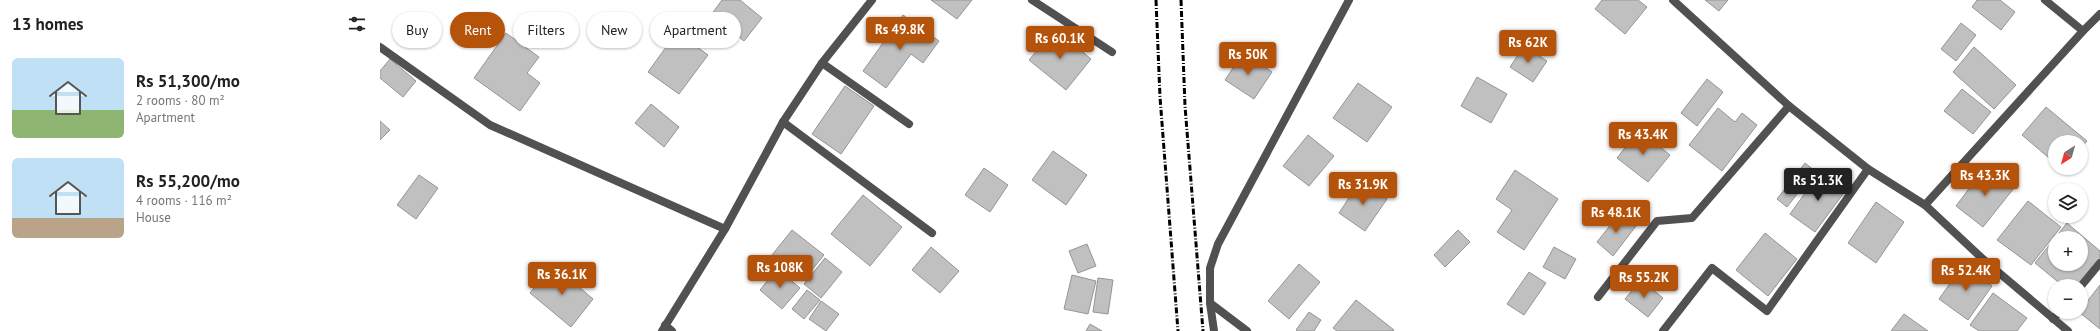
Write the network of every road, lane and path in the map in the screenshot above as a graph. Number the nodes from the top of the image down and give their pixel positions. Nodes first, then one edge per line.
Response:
1 (872, 0) edge
2 (1032, 0) edge
3 (1348, 0) edge
4 (1673, 0) edge
5 (2045, 0) edge
6 (2100, 14) edge
7 (2083, 31) junction
8 (380, 47) edge
9 (1112, 52) dead end
10 (822, 63) junction
11 (1789, 106) junction
12 (783, 122) junction
13 (909, 124) dead end
14 (1868, 169) junction
15 (1925, 205) junction
16 (725, 229) junction
17 (932, 233) dead end
18 (2100, 263) edge
19 (2087, 279) edge
20 (1598, 297) dead end
21 (1210, 303) junction
22 (2048, 315) edge
23 (2053, 319) edge
24 (664, 328) edge
25 (672, 331) edge
26 (1214, 331) edge
27 (1247, 331) edge
28 (1663, 331) edge
29 (2068, 331) edge

1 - 10 street
2 - 9 street
3 - 21 street
4 - 11 street
5 - 7 street
6 - 7 street
7 - 15 street
8 - 16 street
10 - 12 street
10 - 13 street
11 - 14 street
11 - 20 street
12 - 16 street
12 - 17 street
14 - 15 street
14 - 28 street
15 - 22 street
16 - 24 street
18 - 19 street
21 - 26 street
21 - 27 street
23 - 29 street
24 - 25 street

